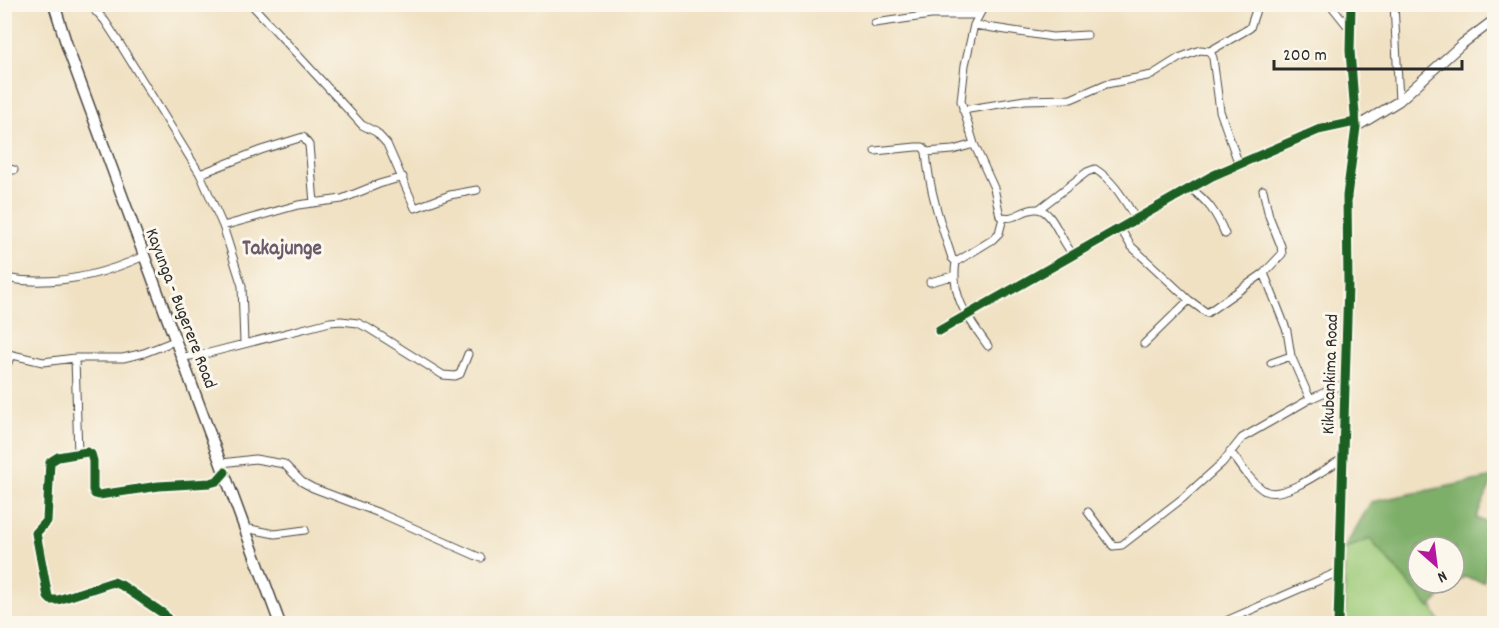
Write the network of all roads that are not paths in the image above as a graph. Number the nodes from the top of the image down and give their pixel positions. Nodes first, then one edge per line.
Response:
1 (54, 4) edge
2 (90, 4) edge
3 (104, 4) edge
4 (251, 4) edge
5 (985, 4) edge
6 (1258, 4) edge
7 (1330, 4) edge
8 (1351, 4) edge
9 (1394, 4) edge
10 (96, 12) junction
11 (979, 15) junction
12 (1494, 20) edge
13 (875, 23) dead end
14 (974, 25) junction
15 (1350, 29) junction
16 (1087, 35) dead end
17 (1210, 51) junction
18 (1400, 101) junction
19 (963, 110) junction
20 (1356, 125) junction
21 (974, 144) junction
22 (875, 151) dead end
23 (926, 152) junction
24 (1239, 165) junction
25 (4, 168) edge
26 (14, 170) dead end
27 (200, 174) junction
28 (403, 177) junction
29 (1190, 188) junction
30 (477, 190) dead end
31 (1263, 190) dead end
32 (314, 203) junction
33 (1039, 209) junction
34 (1003, 218) junction
35 (1136, 219) junction
36 (223, 226) junction
37 (1120, 228) junction
38 (1225, 234) dead end
39 (1074, 255) junction
40 (144, 256) junction
41 (956, 262) junction
42 (1264, 273) junction
43 (953, 276) junction
44 (4, 278) edge
45 (930, 282) dead end
46 (1189, 300) junction
47 (968, 316) junction
48 (939, 331) dead end
49 (177, 340) junction
50 (244, 342) junction
51 (1144, 344) dead end
52 (988, 346) dead end
53 (8, 354) edge
54 (468, 354) dead end
55 (1291, 356) junction
56 (183, 357) junction
57 (75, 358) junction
58 (1271, 363) dead end
59 (4, 372) edge
60 (1345, 383) junction
61 (1310, 399) junction
62 (1230, 451) junction
63 (78, 454) junction
64 (1342, 459) junction
65 (224, 467) junction
66 (1088, 512) dead end
67 (245, 528) junction
68 (305, 530) dead end
69 (481, 558) dead end
70 (1338, 572) junction
71 (171, 624) edge
72 (280, 624) edge
73 (1220, 624) edge
74 (1338, 624) edge

1 - 40 main road, Kayunga - Bugerere Road
2 - 10 street
3 - 10 street
4 - 28 street
5 - 11 street
6 - 17 street
7 - 15 street
8 - 15 street
9 - 18 street
10 - 27 street
11 - 13 street
11 - 14 street
12 - 18 street
14 - 16 street
14 - 19 street
15 - 20 street
17 - 19 street
17 - 24 street
18 - 20 street
19 - 21 street
20 - 24 street
20 - 60 street, Kikubankima Road
21 - 23 street
21 - 34 street
22 - 23 street
23 - 41 street
24 - 29 street
25 - 26 street
27 - 32 street
27 - 36 street
28 - 30 street
28 - 32 street
29 - 35 street
29 - 38 street
31 - 42 street
32 - 36 street
33 - 34 street
33 - 35 street
33 - 39 street
34 - 41 street
35 - 37 street
36 - 50 street
37 - 39 street
37 - 46 street
39 - 47 street
40 - 44 street
40 - 49 main road, Kayunga - Bugerere Road
41 - 43 street
42 - 46 street
42 - 55 street
43 - 45 street
43 - 47 street
46 - 51 street
47 - 48 street
47 - 52 street
49 - 56 main road, Kayunga - Bugerere Road
49 - 57 street
50 - 54 street
50 - 56 street
53 - 57 street
53 - 59 street
55 - 58 street
55 - 61 street
56 - 65 main road, Kayunga - Bugerere Road
57 - 63 street
60 - 61 street
60 - 64 street, Kikubankima Road
61 - 62 street
62 - 64 street
62 - 66 street
63 - 65 street
63 - 71 street
64 - 70 street, Kikubankima Road
65 - 67 main road, Kayunga - Bugerere Road
65 - 69 street
67 - 68 street
67 - 72 main road, Kayunga - Bugerere Road
70 - 73 street
70 - 74 street, Kikubankima Road

